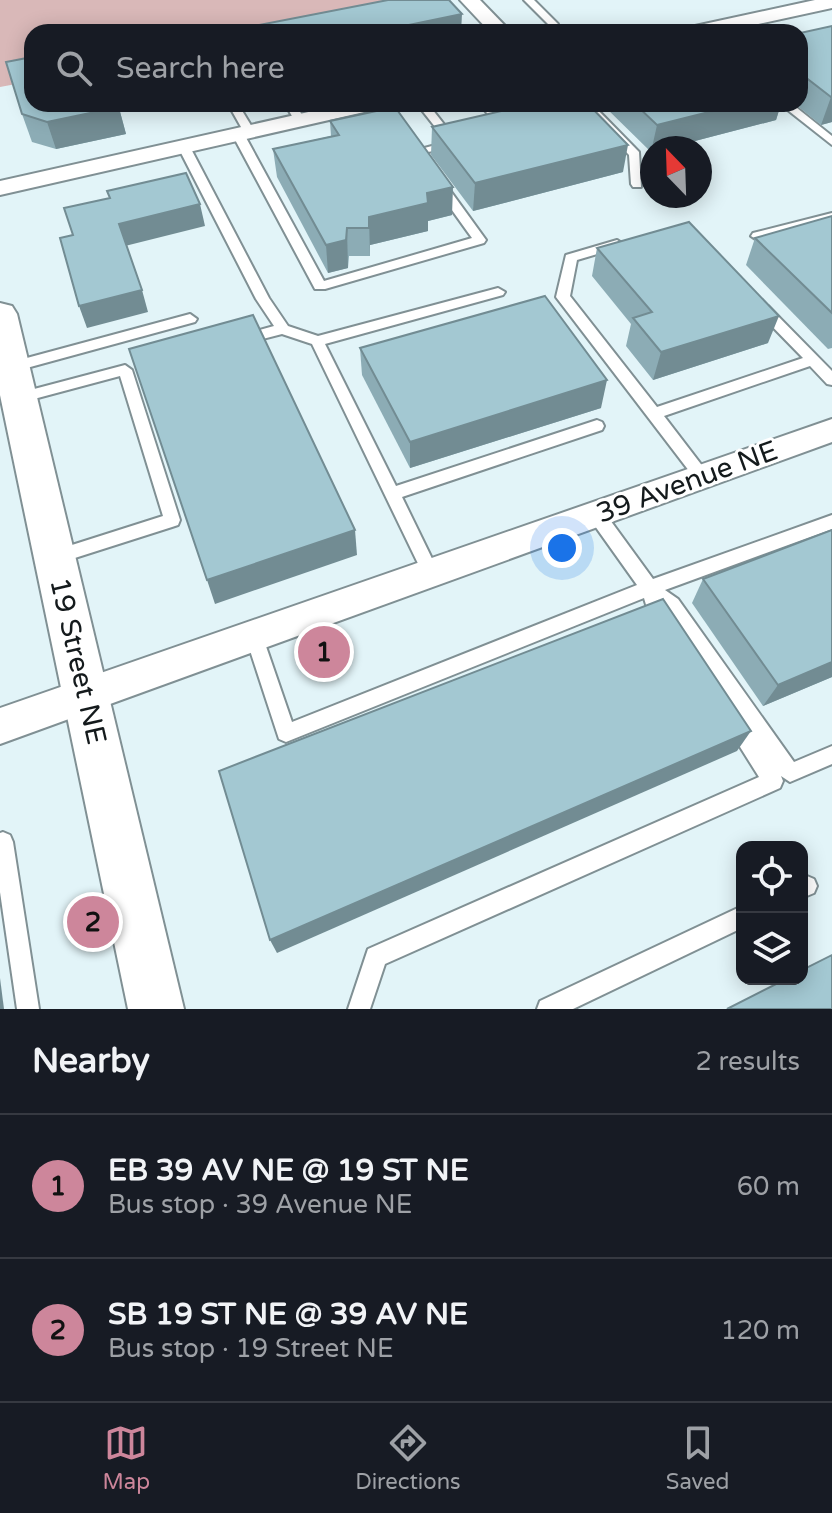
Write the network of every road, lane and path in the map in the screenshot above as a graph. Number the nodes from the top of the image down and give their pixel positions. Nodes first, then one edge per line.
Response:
1 (529, 0) edge
2 (832, 2) edge
3 (466, 3) edge
4 (491, 24) edge
5 (553, 24) edge
6 (732, 24) edge
7 (236, 112) edge
8 (295, 112) edge
9 (428, 112) edge
10 (491, 112) edge
11 (594, 112) edge
12 (795, 112) edge
13 (504, 128) edge
14 (243, 133) junction
15 (409, 141) edge
16 (832, 142) edge
17 (184, 147) junction
18 (417, 153) junction
19 (426, 166) edge
20 (435, 178) edge
21 (637, 184) dead end
22 (0, 188) edge
23 (832, 217) edge
24 (757, 236) edge
25 (627, 242) edge
26 (498, 292) dead end
27 (747, 293) edge
28 (0, 314) edge
29 (190, 319) dead end
30 (283, 329) junction
31 (317, 341) junction
32 (225, 344) edge
33 (813, 360) junction
34 (11, 380) edge
35 (832, 380) edge
36 (654, 414) junction
37 (597, 426) dead end
38 (832, 430) edge
39 (702, 476) junction
40 (392, 494) junction
41 (596, 514) junction
42 (832, 522) edge
43 (54, 557) junction
44 (431, 573) junction
45 (649, 588) junction
46 (254, 635) junction
47 (86, 695) junction
48 (0, 726) edge
49 (832, 755) edge
50 (0, 843) edge
51 (736, 920) edge
52 (28, 1009) edge
53 (156, 1009) edge
54 (359, 1009) edge
55 (548, 1009) edge

1 - 5 lane
2 - 6 street
3 - 4 street
7 - 14 lane
8 - 14 street
9 - 18 lane
10 - 13 lane
11 - 21 lane
12 - 16 lane
14 - 17 street
14 - 20 lane
15 - 18 lane
17 - 22 street
17 - 30 lane
18 - 19 lane
23 - 24 lane
25 - 36 lane
26 - 31 lane
27 - 33 lane
28 - 34 street, 19 Street NE
29 - 34 lane
30 - 31 lane
30 - 32 lane
31 - 40 lane
33 - 35 lane
33 - 36 lane
34 - 43 street, 19 Street NE
34 - 43 lane
36 - 39 lane
37 - 40 lane
38 - 39 street, 39 Avenue NE
39 - 41 street, 39 Avenue NE
40 - 44 lane
41 - 44 street, 39 Avenue NE
41 - 45 lane
42 - 45 lane
43 - 47 street, 19 Street NE
44 - 46 street, 39 Avenue NE
45 - 46 lane
45 - 49 lane
45 - 54 lane
46 - 47 street, 39 Avenue NE
47 - 48 street, 39 Avenue NE
47 - 53 street, 19 Street NE
50 - 52 lane
51 - 55 lane

